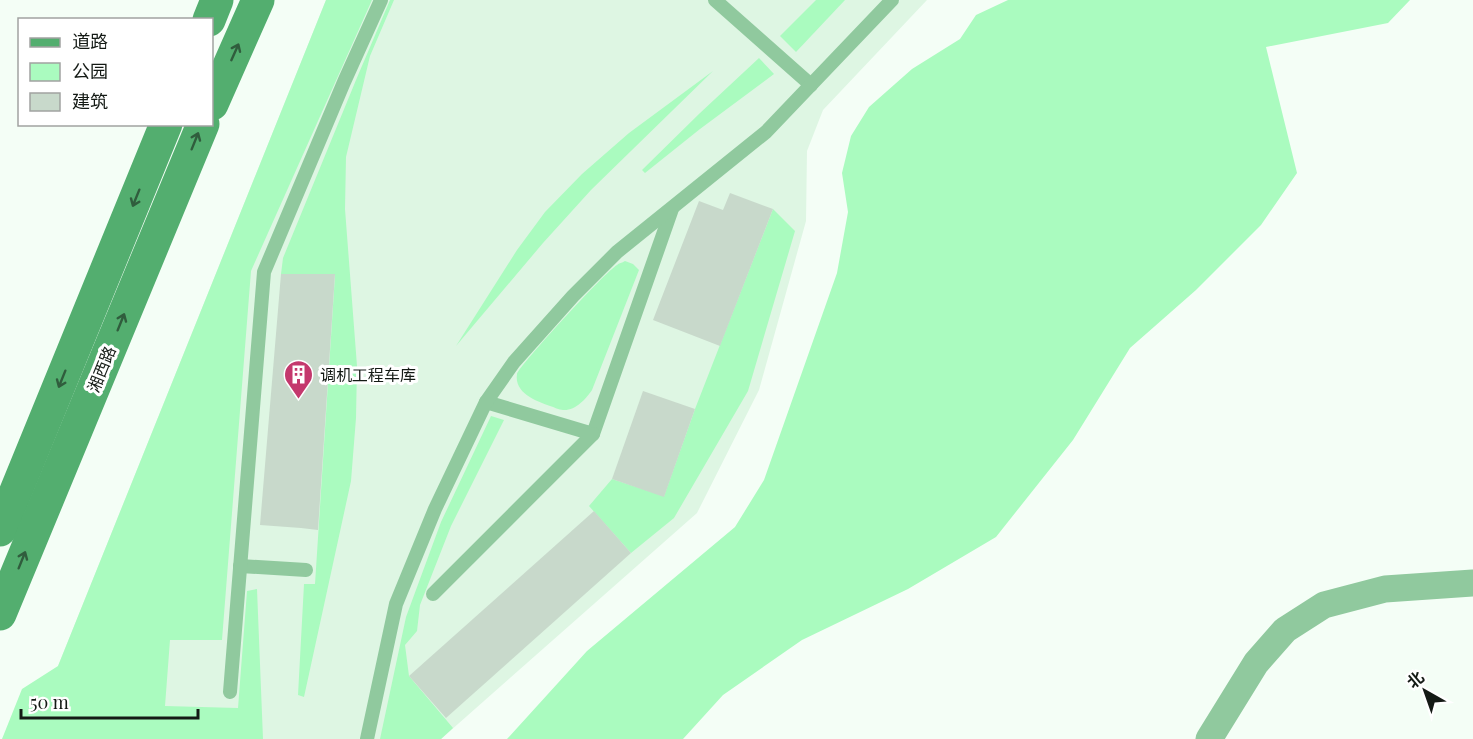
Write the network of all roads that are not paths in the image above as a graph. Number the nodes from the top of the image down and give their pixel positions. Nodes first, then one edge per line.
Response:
1 (217, 0) edge
2 (258, 0) edge
3 (381, 0) edge
4 (714, 0) edge
5 (892, 0) edge
6 (210, 18) edge
7 (811, 85) junction
8 (213, 103) edge
9 (165, 126) edge
10 (202, 126) edge
11 (673, 207) junction
12 (486, 402) junction
13 (593, 434) junction
14 (0, 530) edge
15 (240, 566) junction
16 (306, 570) dead end
17 (1473, 582) edge
18 (433, 594) dead end
19 (0, 614) edge
20 (230, 692) dead end
21 (367, 739) edge
22 (1209, 739) edge

1 - 6 street
8 -> 2 street
3 - 15 lane
4 - 7 lane
5 - 7 lane
7 - 11 lane
9 -> 14 street, 湘西路
19 -> 10 street, 湘西路
11 - 12 lane
11 - 13 lane
12 - 13 lane
12 - 21 lane
13 - 18 lane
15 - 16 lane
15 - 20 lane
17 - 22 street

